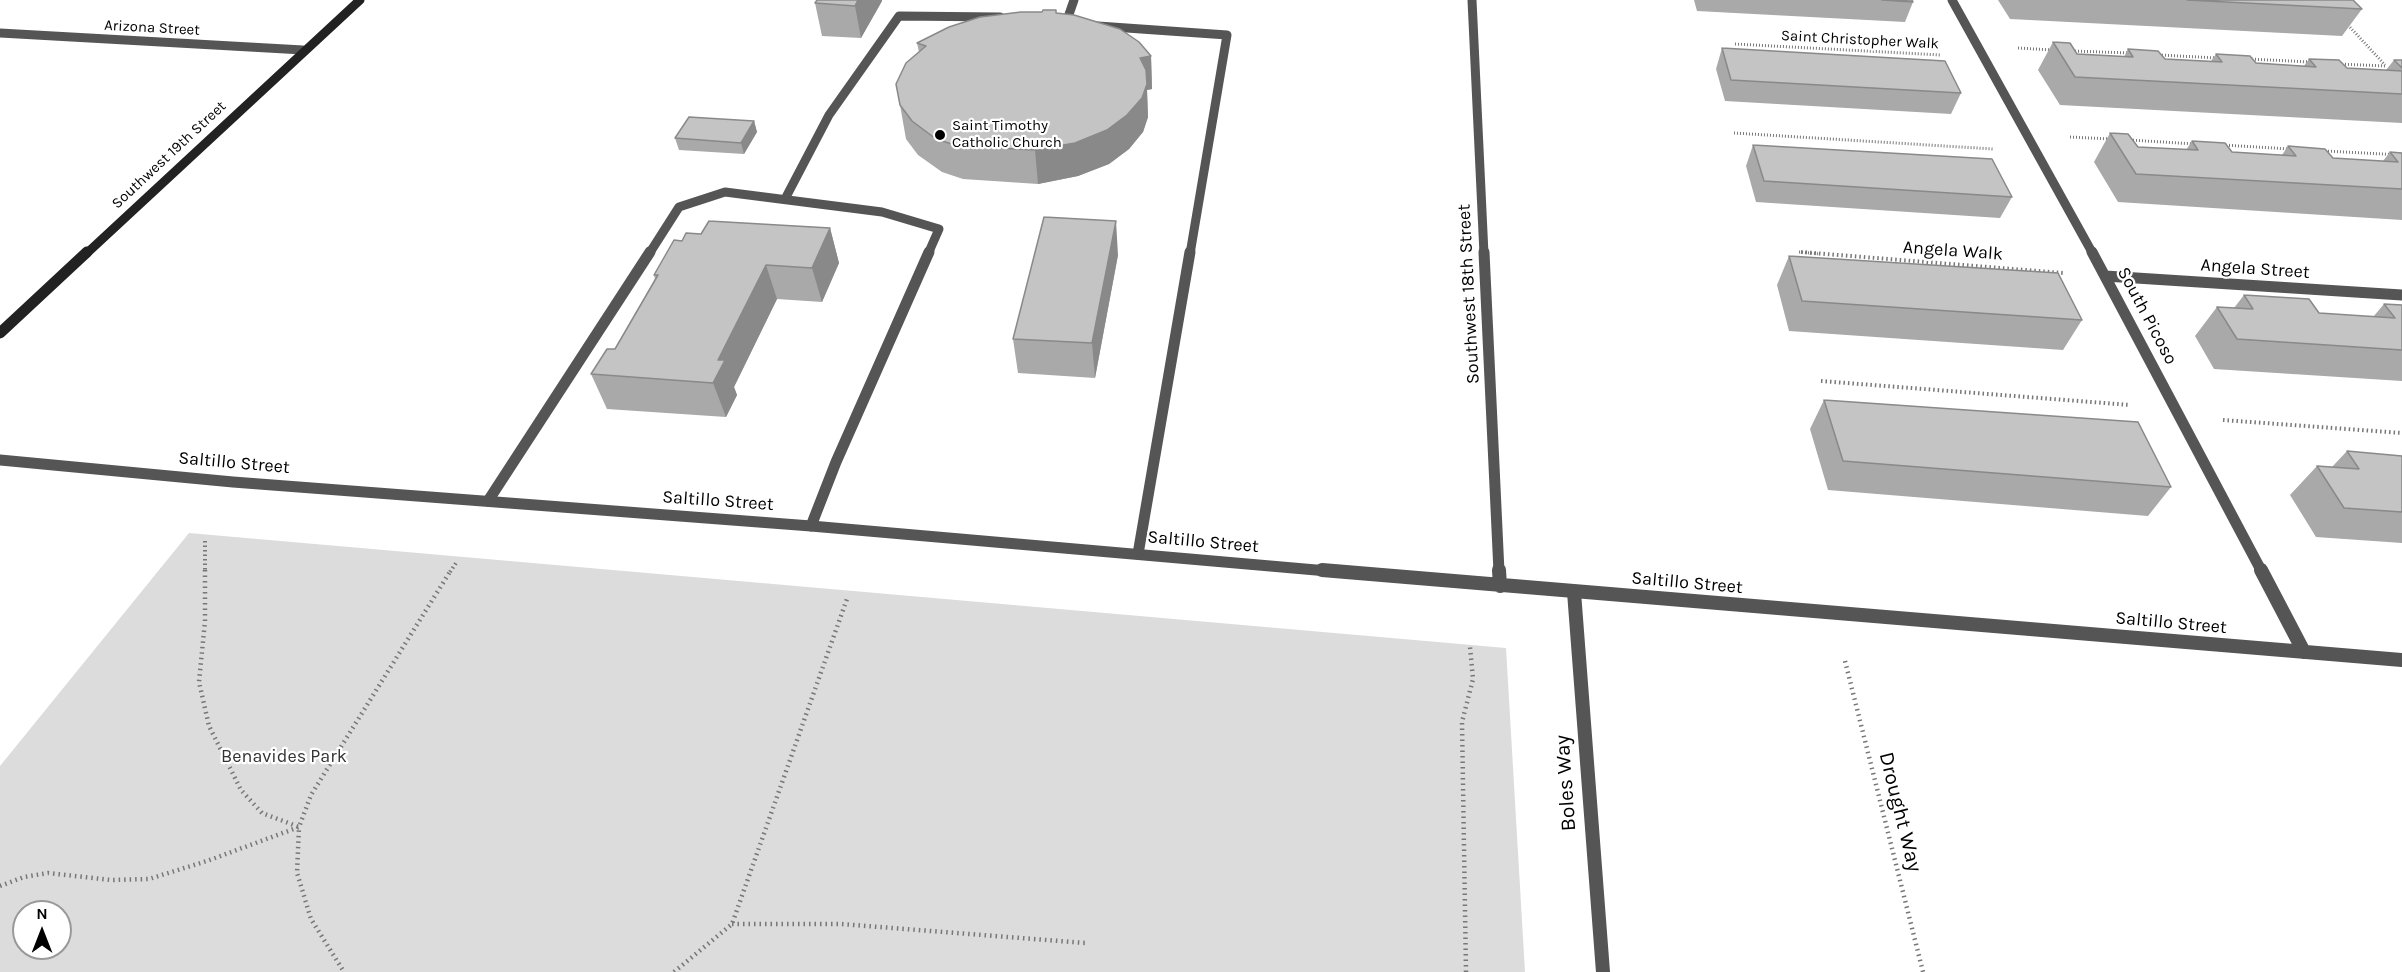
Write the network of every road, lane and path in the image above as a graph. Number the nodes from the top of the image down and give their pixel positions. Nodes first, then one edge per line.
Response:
1 (360, 0) edge
2 (1074, 0) edge
3 (1472, 0) edge
4 (1952, 0) edge
5 (1012, 18) edge
6 (1077, 24) edge
7 (1089, 25) edge
8 (2348, 25) edge
9 (0, 33) edge
10 (1735, 44) dead end
11 (1978, 46) junction
12 (303, 50) junction
13 (2060, 50) edge
14 (2072, 51) edge
15 (2130, 53) edge
16 (2153, 55) edge
17 (1984, 57) junction
18 (2223, 58) edge
19 (2247, 59) edge
20 (2316, 63) edge
21 (2328, 63) edge
22 (1734, 134) dead end
23 (2027, 135) junction
24 (2203, 144) edge
25 (2215, 145) edge
26 (2297, 149) edge
27 (2320, 151) edge
28 (2037, 152) junction
29 (2402, 155) edge
30 (785, 199) junction
31 (1799, 252) dead end
32 (2105, 276) junction
33 (2402, 295) edge
34 (0, 333) edge
35 (1821, 381) dead end
36 (2176, 409) junction
37 (2402, 433) edge
38 (0, 460) edge
39 (488, 501) junction
40 (811, 526) junction
41 (205, 541) dead end
42 (1138, 554) junction
43 (456, 563) dead end
44 (1500, 586) junction
45 (1574, 592) junction
46 (848, 596) dead end
47 (1470, 647) dead end
48 (2304, 652) junction
49 (2402, 660) edge
50 (1845, 661) dead end
51 (298, 827) junction
52 (0, 886) edge
53 (732, 924) junction
54 (1085, 943) dead end
55 (344, 972) edge
56 (674, 972) edge
57 (1466, 972) edge
58 (1603, 972) edge
59 (1923, 972) edge

1 - 12 street, Southwest 19th Street
2 - 6 street
3 - 44 street, Southwest 18th Street
4 - 11 street, South Picoso
5 - 30 street
7 - 42 street
8 - 21 path
9 - 12 street, Arizona Street
10 - 17 path, Saint Christopher Walk
11 - 13 path
11 - 17 street, South Picoso
12 - 34 street, Southwest 19th Street
14 - 15 path
16 - 18 path
17 - 23 street, South Picoso
19 - 20 path
22 - 28 path
23 - 24 path
23 - 28 street, South Picoso
25 - 26 path
27 - 29 path
28 - 32 street, South Picoso
30 - 39 street
30 - 40 street
31 - 32 path, Angela Walk
32 - 33 street, Angela Street
32 - 36 street, South Picoso
35 - 36 path
36 - 37 path
36 - 48 street, South Picoso
38 - 39 street, Saltillo Street
39 - 40 street, Saltillo Street
40 - 42 street, Saltillo Street
41 - 51 path
42 - 44 street, Saltillo Street
43 - 51 path
44 - 45 street, Saltillo Street
45 - 48 street, Saltillo Street
45 - 58 street, Boles Way
46 - 53 path
47 - 57 path
48 - 49 street, Saltillo Street
50 - 59 path, Drought Way
51 - 52 path
51 - 55 path
53 - 54 path
53 - 56 path

